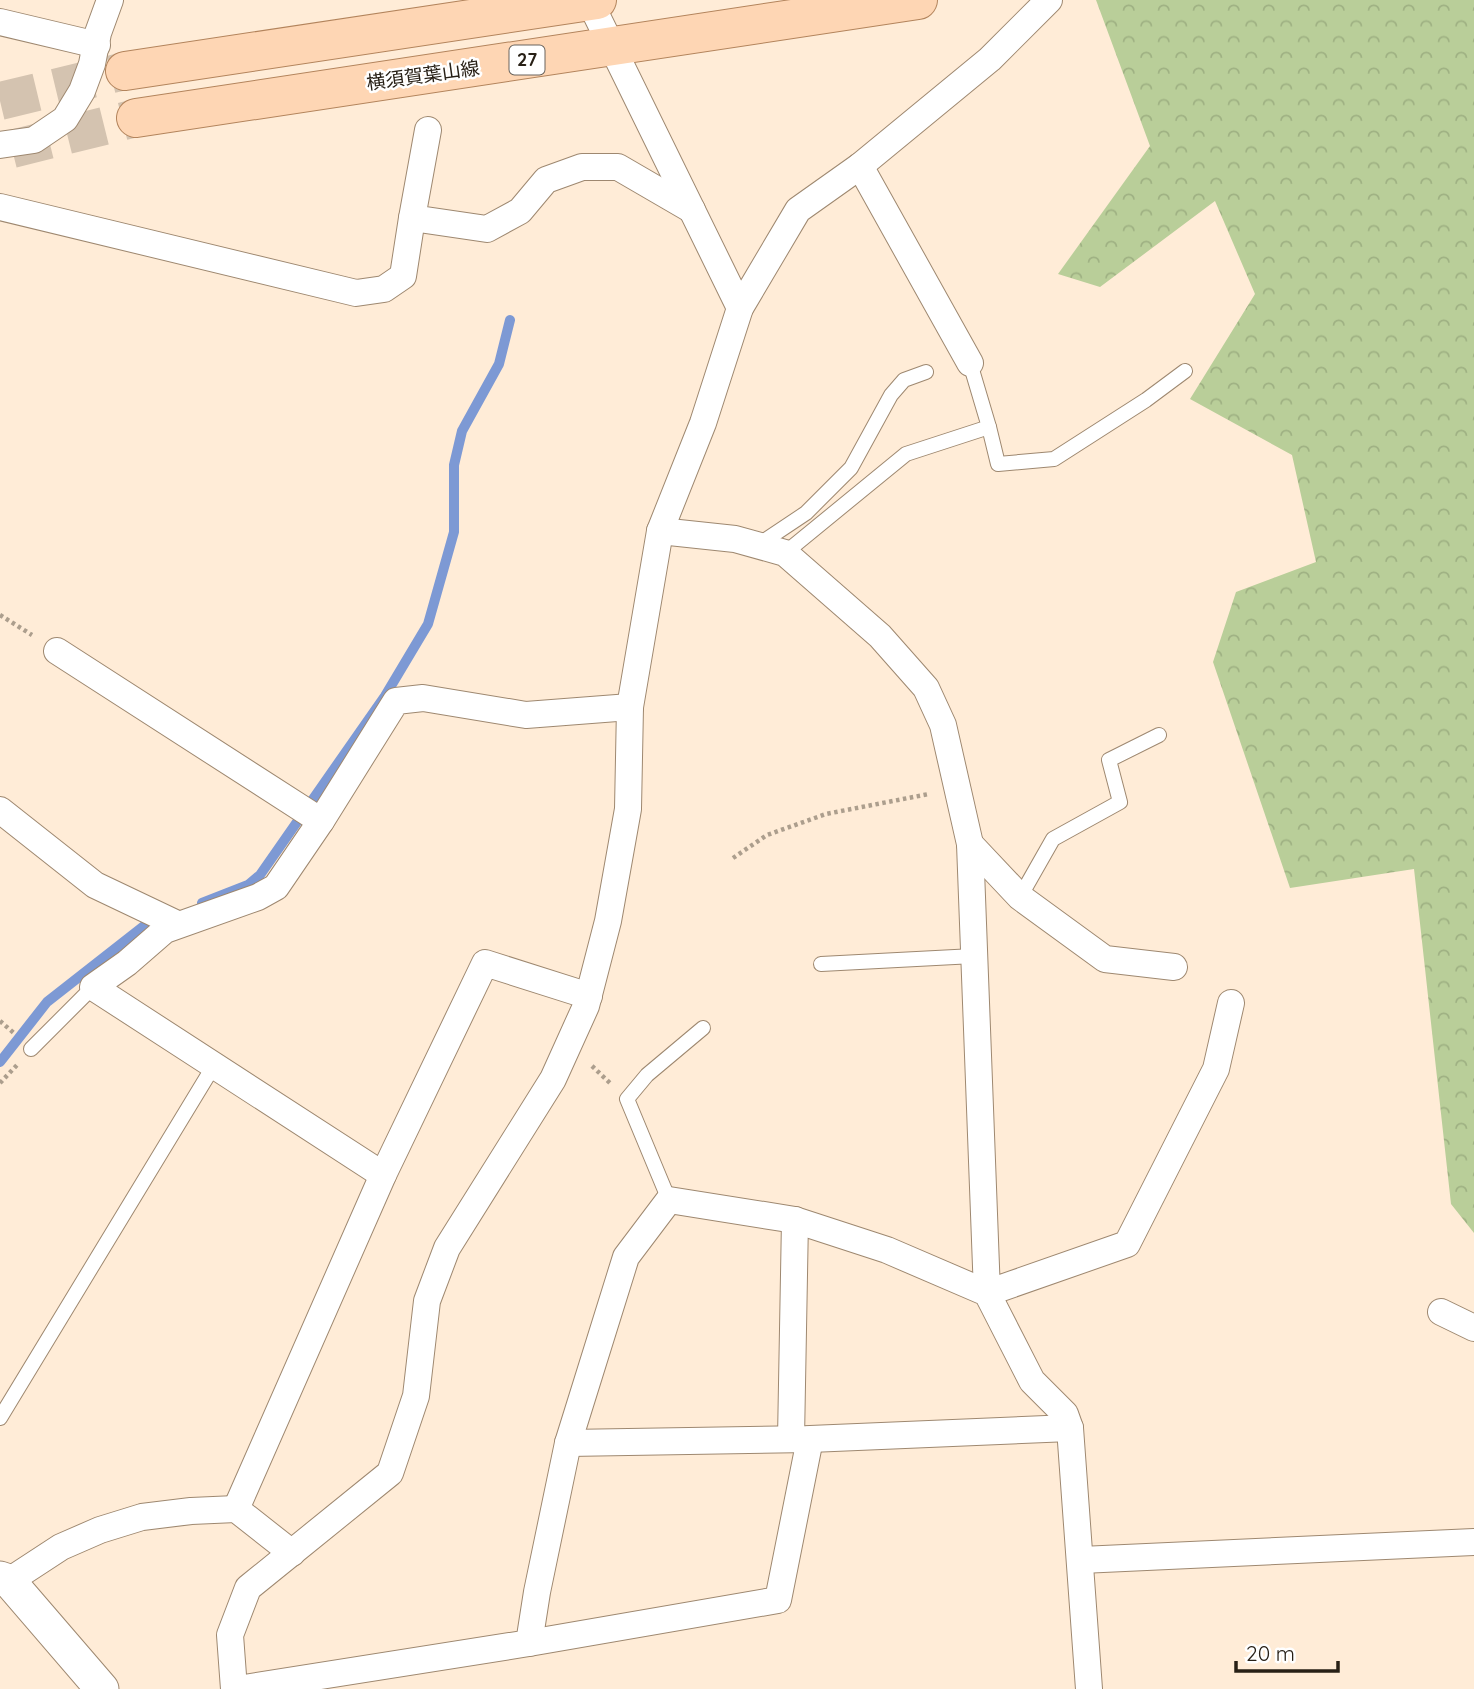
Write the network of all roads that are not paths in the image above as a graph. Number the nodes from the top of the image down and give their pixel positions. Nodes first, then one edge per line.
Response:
1 (110, 0) edge
2 (592, 0) edge
3 (918, 0) edge
4 (1049, 0) edge
5 (0, 22) edge
6 (97, 45) junction
7 (613, 47) junction
8 (125, 71) tunnel mouth
9 (136, 118) tunnel mouth
10 (428, 130) dead end
11 (0, 145) edge
12 (860, 166) junction
13 (0, 207) edge
14 (692, 210) junction
15 (412, 218) junction
16 (740, 308) junction
17 (970, 363) joint
18 (1185, 371) dead end
19 (926, 372) dead end
20 (989, 427) junction
21 (660, 531) junction
22 (758, 545) junction
23 (785, 553) junction
24 (57, 651) road end
25 (630, 707) junction
26 (1159, 735) dead end
27 (0, 810) edge
28 (321, 821) junction
29 (970, 844) junction
30 (1020, 897) junction
31 (177, 924) junction
32 (974, 956) junction
33 (821, 964) dead end
34 (1174, 967) dead end
35 (93, 987) junction
36 (589, 996) junction
37 (1231, 1003) dead end
38 (703, 1028) dead end
39 (32, 1049) dead end
40 (213, 1067) junction
41 (383, 1175) junction
42 (669, 1200) junction
43 (795, 1220) junction
44 (987, 1293) junction
45 (1441, 1311) dead end
46 (1474, 1328) edge
47 (0, 1419) edge
48 (1070, 1428) junction
49 (800, 1439) junction
50 (568, 1443) junction
51 (236, 1509) junction
52 (1474, 1542) edge
53 (292, 1553) junction
54 (1081, 1560) junction
55 (5, 1580) edge
56 (529, 1643) junction
57 (102, 1689) edge
58 (236, 1689) edge
59 (1089, 1689) edge

1 - 6 street
2 - 7 street
2 - 8 main road
3 - 7 main road, 横須賀葉山線 / 27
4 - 12 street
5 - 6 street
6 - 11 street
7 - 9 main road, 横須賀葉山線 / 27
7 - 14 street
10 - 15 street
12 - 16 street
12 - 17 street
13 - 15 street
14 - 15 street
14 - 16 street
16 - 21 street
17 - 20 lane
18 - 20 lane
19 - 22 lane
20 - 23 lane
21 - 22 street
21 - 25 street
22 - 23 street
23 - 29 street
24 - 28 street
25 - 28 street
25 - 36 street
26 - 30 lane
27 - 31 street
28 - 31 street
29 - 30 street
29 - 32 street
30 - 34 street
31 - 35 street
32 - 33 lane
32 - 44 street
35 - 39 lane
35 - 40 street
36 - 41 street
36 - 53 street
37 - 44 street
38 - 42 lane
40 - 41 street
40 - 47 lane
41 - 51 street
42 - 43 street
42 - 50 street
43 - 44 street
43 - 49 street
44 - 48 street
45 - 46 street
48 - 49 street
48 - 54 street
49 - 50 street
49 - 56 street
50 - 56 street
51 - 53 street
51 - 55 street
52 - 54 street
53 - 58 street
54 - 59 street
55 - 57 street
56 - 58 street

